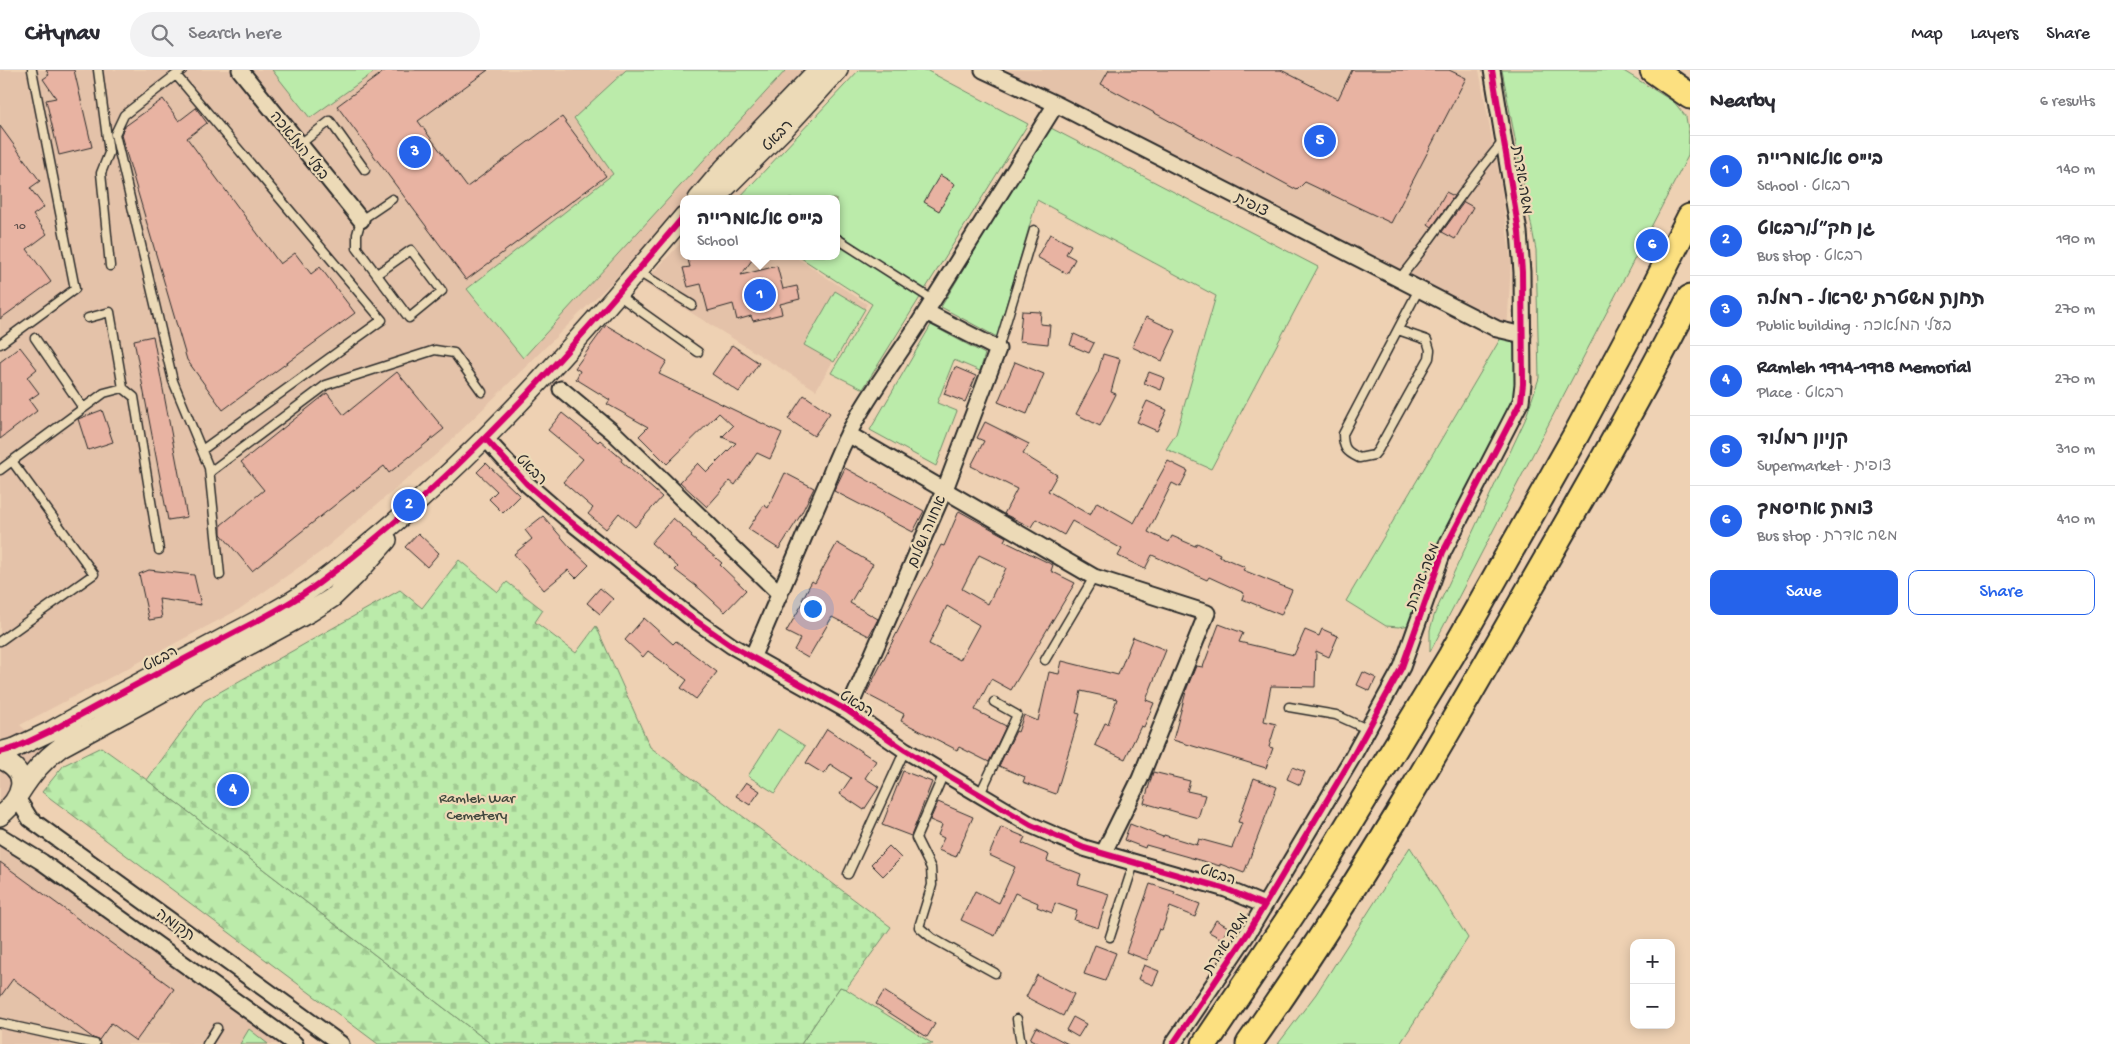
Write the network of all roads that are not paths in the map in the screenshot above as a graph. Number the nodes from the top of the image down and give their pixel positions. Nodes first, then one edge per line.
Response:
1 (32, 70) edge
2 (98, 70) edge
3 (240, 70) edge
4 (818, 70) edge
5 (838, 70) edge
6 (983, 70) edge
7 (1492, 70) edge
8 (1653, 70) edge
9 (1658, 70) edge
10 (179, 72) edge
11 (1690, 86) edge
12 (1690, 96) edge
13 (1056, 104) junction
14 (1504, 140) junction
15 (300, 144) junction
16 (365, 170) dead end
17 (701, 195) edge
18 (718, 195) edge
19 (392, 199) dead end
20 (1690, 218) edge
21 (361, 220) junction
22 (680, 221) edge
23 (1034, 230) dead end
24 (680, 231) edge
25 (840, 241) edge
26 (110, 266) dead end
27 (637, 271) junction
28 (377, 274) junction
29 (1399, 279) junction
30 (1419, 289) junction
31 (617, 294) junction
32 (1690, 298) edge
33 (692, 305) dead end
34 (929, 306) junction
35 (88, 318) dead end
36 (1398, 330) junction
37 (1523, 336) junction
38 (35, 338) dead end
39 (0, 344) edge
40 (998, 349) junction
41 (698, 352) dead end
42 (123, 388) junction
43 (561, 389) dead end
44 (482, 392) dead end
45 (83, 408) junction
46 (848, 434) junction
47 (486, 439) junction
48 (202, 450) junction
49 (12, 461) junction
50 (0, 470) edge
51 (210, 472) junction
52 (944, 491) junction
53 (424, 497) junction
54 (159, 550) dead end
55 (220, 575) dead end
56 (1094, 577) junction
57 (780, 594) junction
58 (0, 641) edge
59 (752, 658) junction
60 (1045, 660) dead end
61 (994, 702) dead end
62 (1290, 707) dead end
63 (848, 711) junction
64 (1367, 729) junction
65 (905, 750) junction
66 (0, 752) edge
67 (0, 758) edge
68 (944, 773) junction
69 (980, 794) junction
70 (18, 796) junction
71 (0, 816) edge
72 (0, 836) edge
73 (1103, 854) junction
74 (1134, 863) junction
75 (848, 874) dead end
76 (1264, 905) junction
77 (1110, 937) dead end
78 (995, 973) dead end
79 (1017, 1019) dead end
80 (0, 1022) edge
81 (217, 1028) dead end
82 (95, 1044) edge
83 (207, 1044) edge
84 (295, 1044) edge
85 (342, 1044) edge
86 (1021, 1044) edge
87 (1172, 1044) edge
88 (1205, 1044) edge
89 (1249, 1044) edge

1 - 39 lane
2 - 26 lane
3 - 15 street, בעלי המלאכה
4 - 17 street, רבאט
5 - 18 street, רבאט
6 - 13 street, צופית
7 - 14 street, משה אדרת
8 - 12 highway
9 - 11 street
10 - 48 lane
10 - 48 lane
13 - 29 street, צופית
13 - 34 street
14 - 29 lane
14 - 37 street, משה אדרת
15 - 16 lane
15 - 21 street, בעלי המלאכה
19 - 21 lane
20 - 88 highway
21 - 28 lane
22 - 27 street, רבאט
23 - 40 lane
24 - 27 street, רבאט
25 - 34 lane
27 - 31 street, רבאט
27 - 33 lane
28 - 28 lane
29 - 30 street, צופית
30 - 36 lane
30 - 37 street, צופית
31 - 41 lane
31 - 47 street, רבאט
32 - 89 highway
34 - 40 street
34 - 46 street
35 - 42 lane
36 - 36 lane
37 - 64 street, משה אדרת
38 - 45 lane
40 - 52 street, אחווה ושלום
42 - 45 lane
42 - 54 lane
43 - 57 street
44 - 51 lane
45 - 49 lane
46 - 52 street
46 - 57 street
47 - 53 street, רבאט
47 - 59 street, רבאט
48 - 51 lane
49 - 50 lane
49 - 58 lane
51 - 55 lane
52 - 56 street
52 - 63 street, אחווה ושלום
53 - 66 street, רבאט
53 - 70 street, רבאט
56 - 60 lane
56 - 73 street
57 - 59 street
59 - 63 street, רבאט
61 - 69 lane
62 - 64 lane
63 - 65 street, רבאט
64 - 76 street, משה אדרת
65 - 68 street, רבאט
65 - 75 lane
67 - 70 street
68 - 69 street, רבאט
68 - 78 lane
69 - 73 street, רבאט
70 - 71 street, רבאט
70 - 85 street, תקומה
72 - 84 street, תקומה
73 - 74 street, רבאט
74 - 76 street, רבאט
74 - 77 lane
76 - 87 street, משה אדרת
79 - 86 lane
80 - 82 lane
81 - 83 lane

